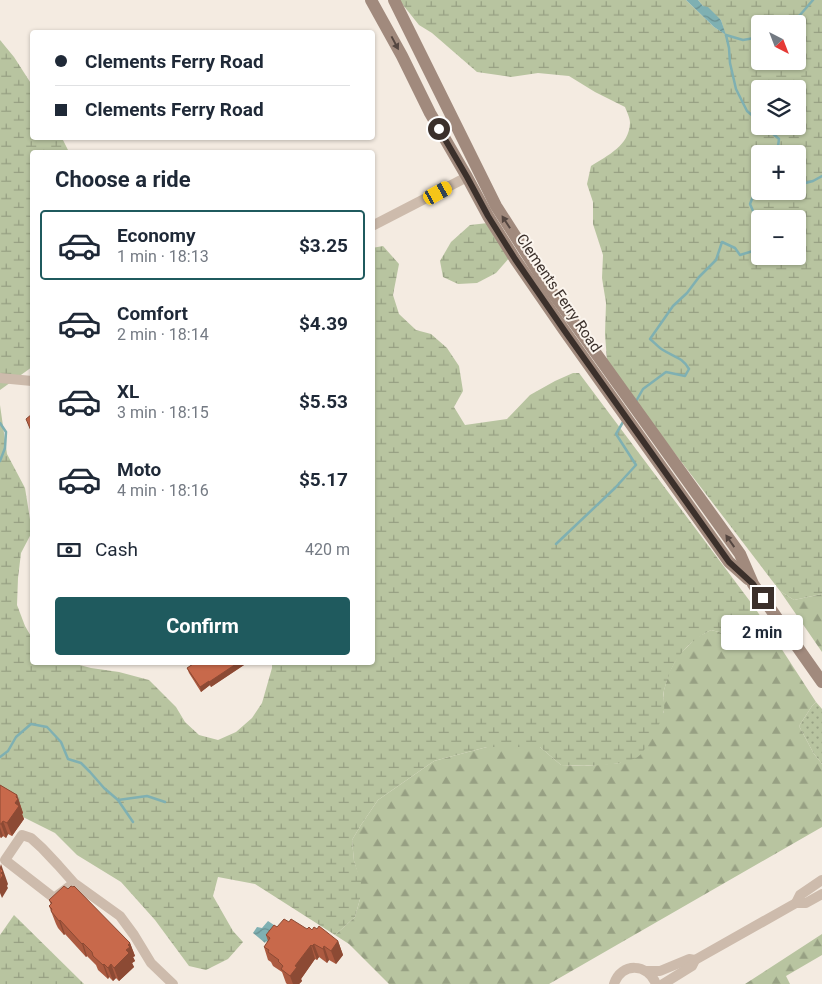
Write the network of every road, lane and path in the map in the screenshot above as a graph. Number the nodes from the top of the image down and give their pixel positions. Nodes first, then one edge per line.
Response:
1 (371, 0) edge
2 (394, 0) edge
3 (467, 177) junction
4 (375, 224) edge
5 (0, 378) edge
6 (30, 381) edge
7 (617, 395) junction
8 (822, 682) edge
9 (2, 858) edge
10 (822, 880) edge
11 (74, 883) junction
12 (822, 894) edge
13 (796, 903) junction
14 (695, 960) junction
15 (646, 971) junction
16 (173, 984) edge
17 (614, 984) edge
18 (656, 984) edge
19 (663, 984) edge

1 -> 3 main road, Clements Ferry Road
7 -> 2 main road, Clements Ferry Road
3 - 4 street
3 - 7 main road, Clements Ferry Road
5 - 6 street
7 - 8 main road, Clements Ferry Road
9 - 11 street
9 - 11 street
10 - 13 street
11 - 16 street
12 - 13 street
13 - 14 street
14 - 15 street
14 - 19 street
15 - 17 street
15 - 18 street

